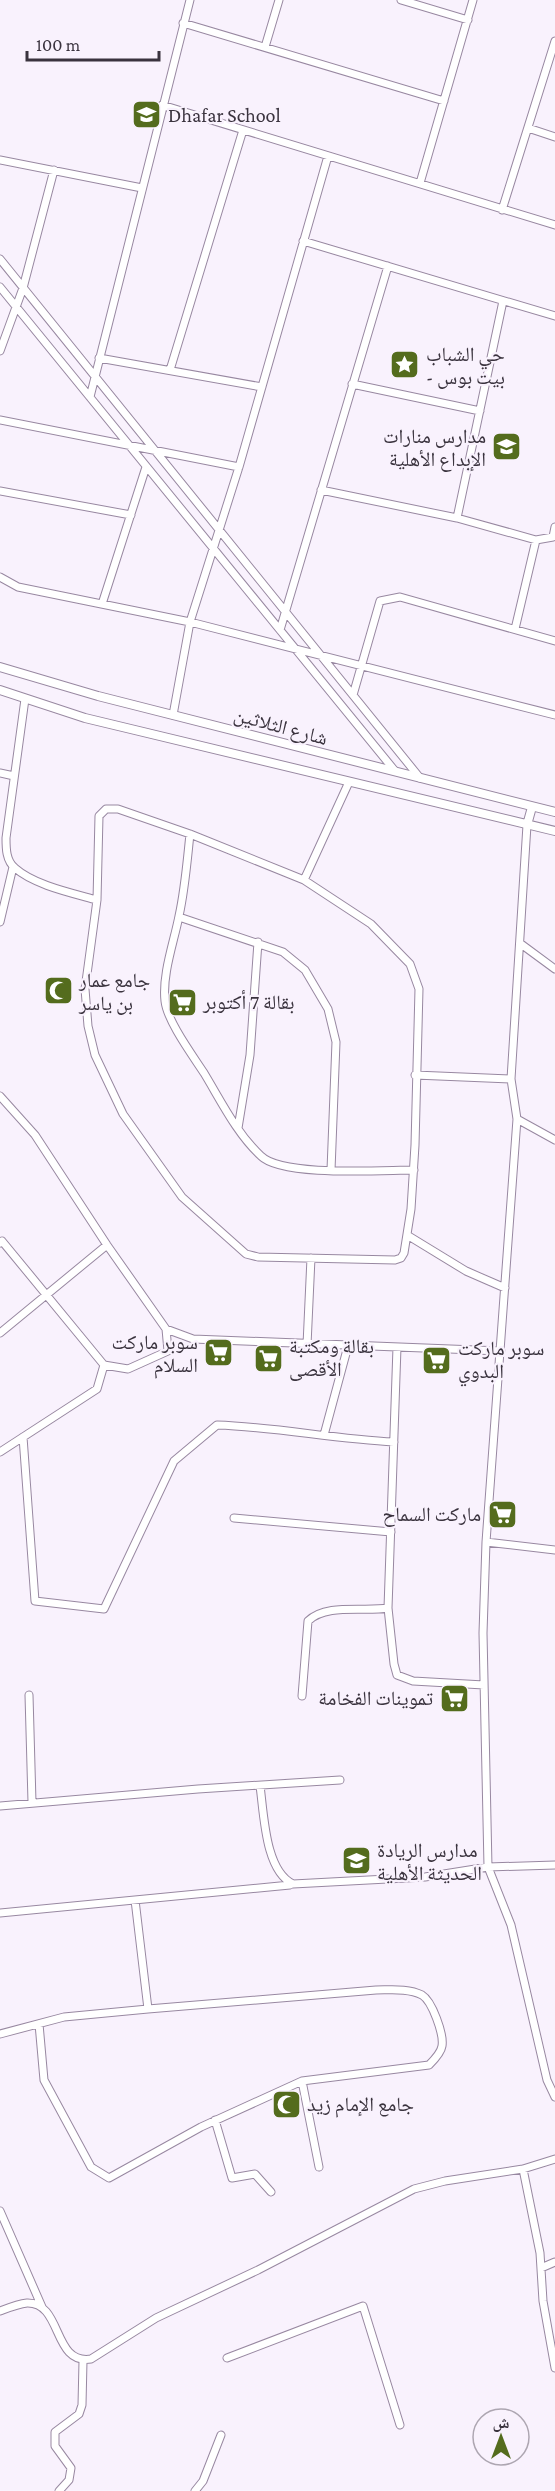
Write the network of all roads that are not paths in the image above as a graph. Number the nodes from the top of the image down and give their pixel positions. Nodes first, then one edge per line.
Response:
1 (190, 0) edge
2 (279, 0) edge
3 (401, 0) edge
4 (473, 0) edge
5 (468, 20) junction
6 (183, 23) junction
7 (555, 41) edge
8 (265, 47) junction
9 (553, 53) edge
10 (444, 101) junction
11 (162, 105) junction
12 (528, 128) junction
13 (243, 130) junction
14 (555, 137) edge
15 (328, 156) junction
16 (0, 160) edge
17 (54, 170) junction
18 (420, 183) junction
19 (142, 188) junction
20 (502, 210) junction
21 (555, 225) edge
22 (303, 241) junction
23 (0, 260) edge
24 (388, 266) junction
25 (0, 287) edge
26 (23, 288) junction
27 (503, 301) junction
28 (16, 306) junction
29 (555, 316) edge
30 (4, 329) edge
31 (0, 351) edge
32 (99, 358) junction
33 (170, 370) junction
34 (95, 376) junction
35 (352, 384) junction
36 (262, 387) junction
37 (90, 397) junction
38 (480, 411) junction
39 (0, 420) edge
40 (128, 446) junction
41 (155, 451) junction
42 (146, 467) junction
43 (239, 467) junction
44 (321, 490) junction
45 (0, 491) edge
46 (130, 515) junction
47 (457, 518) junction
48 (555, 527) edge
49 (219, 530) junction
50 (536, 540) junction
51 (213, 549) junction
52 (0, 577) edge
53 (102, 604) junction
54 (285, 611) junction
55 (190, 622) junction
56 (515, 629) junction
57 (280, 630) junction
58 (555, 641) edge
59 (294, 648) junction
60 (321, 655) junction
61 (360, 665) junction
62 (0, 667) edge
63 (0, 690) edge
64 (353, 695) junction
65 (25, 699) junction
66 (173, 715) junction
67 (555, 715) edge
68 (0, 773) edge
69 (396, 773) junction
70 (14, 776) junction
71 (422, 780) junction
72 (349, 782) junction
73 (532, 807) junction
74 (555, 812) edge
75 (527, 825) junction
76 (555, 831) edge
77 (190, 834) junction
78 (13, 867) junction
79 (304, 880) junction
80 (97, 900) junction
81 (179, 917) junction
82 (0, 922) edge
83 (258, 942) junction
84 (520, 944) junction
85 (555, 969) edge
86 (415, 1075) junction
87 (511, 1078) junction
88 (0, 1096) edge
89 (517, 1119) junction
90 (238, 1128) junction
91 (555, 1140) edge
92 (331, 1170) junction
93 (414, 1170) junction
94 (407, 1235) junction
95 (1, 1241) edge
96 (107, 1245) junction
97 (310, 1258) junction
98 (505, 1288) junction
99 (47, 1294) junction
100 (166, 1329) junction
101 (0, 1333) edge
102 (307, 1345) junction
103 (348, 1346) junction
104 (397, 1347) junction
105 (501, 1351) junction
106 (104, 1365) junction
107 (324, 1436) junction
108 (23, 1437) junction
109 (394, 1442) junction
110 (0, 1452) edge
111 (234, 1518) dead end
112 (391, 1533) junction
113 (486, 1542) junction
114 (555, 1550) edge
115 (388, 1608) junction
116 (484, 1685) junction
117 (29, 1695) dead end
118 (302, 1696) dead end
119 (340, 1780) dead end
120 (260, 1786) junction
121 (32, 1802) junction
122 (0, 1806) edge
123 (555, 1864) edge
124 (488, 1867) junction
125 (293, 1884) junction
126 (135, 1900) junction
127 (0, 1913) edge
128 (148, 2009) junction
129 (39, 2024) junction
130 (0, 2034) edge
131 (302, 2081) junction
132 (555, 2097) edge
133 (215, 2120) junction
134 (555, 2158) edge
135 (319, 2167) dead end
136 (524, 2169) junction
137 (271, 2192) dead end
138 (0, 2211) edge
139 (555, 2262) edge
140 (541, 2268) junction
141 (42, 2307) junction
142 (0, 2311) edge
143 (227, 2358) dead end
144 (82, 2361) junction
145 (555, 2368) edge
146 (400, 2425) dead end
147 (220, 2434) dead end
148 (59, 2491) edge
149 (195, 2491) edge

1 - 6 street
2 - 8 street
3 - 5 street
4 - 5 street
5 - 10 street
6 - 8 street
6 - 11 street
7 - 9 street
8 - 10 street
9 - 12 street
10 - 18 street
11 - 13 street
11 - 19 street
12 - 14 street
12 - 20 street
13 - 15 street
13 - 33 street
15 - 18 street
15 - 22 street
16 - 17 street
17 - 19 street
17 - 26 street
18 - 20 street
19 - 32 street
20 - 21 street
22 - 24 street
22 - 36 street
23 - 26 street
24 - 27 street
24 - 35 street
25 - 28 street
26 - 28 street
26 - 34 street
27 - 29 street
27 - 38 street
28 - 30 street
28 - 37 street
30 - 31 street
32 - 33 street
32 - 34 street
33 - 36 street
34 - 37 street
34 - 41 street
35 - 38 street
35 - 44 street
36 - 43 street
37 - 40 street
38 - 47 street
39 - 40 street
40 - 41 street
40 - 42 street
41 - 43 street
41 - 49 street
42 - 46 street
42 - 51 street
43 - 49 street
44 - 47 street
44 - 54 street
45 - 46 street
46 - 53 street
47 - 50 street
48 - 50 street
49 - 51 street
49 - 54 street
50 - 56 street
51 - 55 street
51 - 57 street
52 - 53 street
53 - 55 street
54 - 57 street
54 - 60 street
55 - 59 street
55 - 66 street
56 - 58 street
56 - 61 street
57 - 59 street
59 - 60 street
59 - 69 street
60 - 61 street
60 - 64 street
61 - 64 street
61 - 67 street
62 - 66 street, شارع الثلاثين
63 - 65 street, شارع الثلاثين
64 - 71 street
65 - 70 street
65 - 72 street, شارع الثلاثين
66 - 69 street, شارع الثلاثين
68 - 70 street
69 - 71 street, شارع الثلاثين
70 - 78 street
71 - 73 street, شارع الثلاثين
72 - 75 street, شارع الثلاثين
72 - 79 street
73 - 74 street, شارع الثلاثين
73 - 75 street
75 - 76 street, شارع الثلاثين
75 - 84 street
77 - 79 street
77 - 80 street
77 - 81 street
78 - 80 street
78 - 82 street
79 - 86 street
80 - 97 street
81 - 83 street
81 - 90 street
83 - 90 street
83 - 92 street
84 - 85 street
84 - 87 street
86 - 87 street
86 - 93 street
87 - 89 street
88 - 96 street
89 - 91 street
89 - 98 street
90 - 92 street
92 - 93 street
93 - 94 street
94 - 97 street
94 - 98 street
95 - 99 street
96 - 99 street
96 - 100 street
97 - 102 street
98 - 105 street
99 - 101 street
99 - 106 street
100 - 102 street
100 - 106 street
102 - 103 street
103 - 104 street
103 - 107 street
104 - 105 street
104 - 109 street
105 - 113 street
106 - 108 street
107 - 108 street
107 - 109 street
108 - 110 street
109 - 112 street
111 - 112 street
112 - 115 street
113 - 114 street
113 - 116 street
115 - 116 street
115 - 118 street
116 - 124 street
117 - 121 street
119 - 120 street
120 - 121 street
120 - 125 street
121 - 122 street
123 - 124 street
124 - 125 street
124 - 132 street
125 - 126 street
126 - 127 street
126 - 128 street
128 - 129 street
128 - 131 street
129 - 130 street
129 - 133 street
131 - 133 street
131 - 135 street
133 - 137 street
134 - 136 street
136 - 140 street
136 - 144 street
138 - 141 street
139 - 140 street
140 - 145 street
141 - 142 street
141 - 144 street
143 - 146 street
144 - 148 street
147 - 149 street

